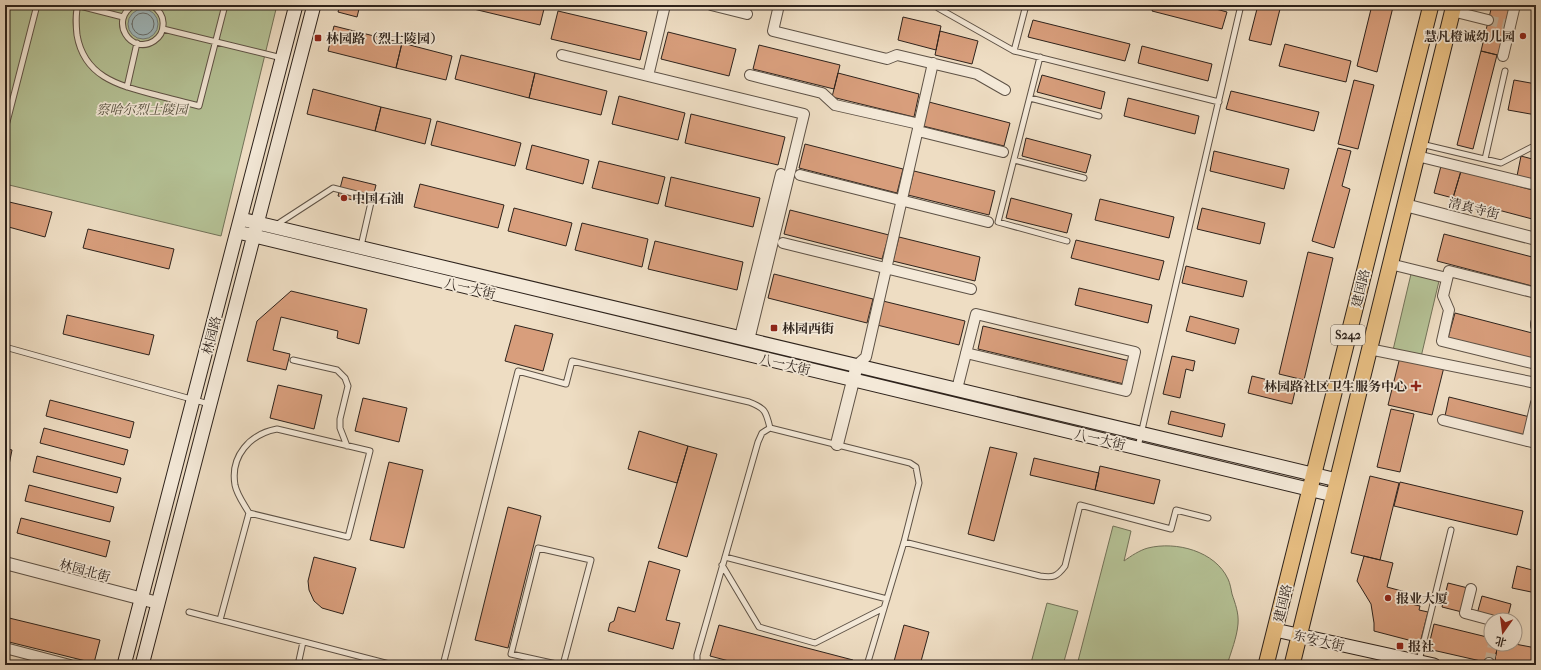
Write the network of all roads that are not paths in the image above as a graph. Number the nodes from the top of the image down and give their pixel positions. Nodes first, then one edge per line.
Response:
1 (37, 5) edge
2 (77, 5) edge
3 (134, 5) edge
4 (152, 5) edge
5 (225, 5) edge
6 (296, 5) edge
7 (314, 5) edge
8 (665, 5) edge
9 (712, 5) edge
10 (779, 5) edge
11 (1026, 5) edge
12 (1241, 5) edge
13 (1431, 5) edge
14 (1515, 5) edge
15 (938, 8) dead end
16 (1453, 8) edge
17 (747, 14) dead end
18 (123, 17) junction
19 (1488, 20) tunnel mouth
20 (163, 29) junction
21 (216, 41) junction
22 (137, 44) junction
23 (1014, 51) junction
24 (562, 55) dead end
25 (1503, 56) dead end
26 (1040, 57) junction
27 (283, 58) junction
28 (933, 64) junction
29 (1505, 71) dead end
30 (750, 75) dead end
31 (648, 76) junction
32 (127, 87) junction
33 (1005, 90) dead end
34 (1030, 98) junction
35 (1219, 102) junction
36 (1099, 116) dead end
37 (5, 121) edge
38 (919, 128) junction
39 (1536, 136) edge
40 (1418, 150) junction
41 (1003, 152) dead end
42 (1486, 159) junction
43 (1014, 160) junction
44 (781, 174) dead end
45 (800, 175) dead end
46 (1084, 178) dead end
47 (1536, 185) edge
48 (1382, 199) junction
49 (902, 200) junction
50 (1404, 205) junction
51 (241, 219) junction
52 (258, 222) junction
53 (988, 222) dead end
54 (274, 226) junction
55 (238, 232) junction
56 (254, 236) junction
57 (1536, 238) edge
58 (270, 240) junction
59 (1067, 241) dead end
60 (783, 243) dead end
61 (361, 247) junction
62 (357, 261) junction
63 (1390, 264) junction
64 (886, 268) junction
65 (1448, 278) junction
66 (971, 289) dead end
67 (1536, 293) edge
68 (1536, 323) edge
69 (1536, 326) edge
70 (745, 338) junction
71 (5, 347) edge
72 (1369, 349) junction
73 (966, 354) junction
74 (293, 360) dead end
75 (1536, 364) edge
76 (857, 365) junction
77 (854, 380) junction
78 (1536, 382) edge
79 (957, 389) junction
80 (194, 400) junction
81 (1536, 403) edge
82 (210, 404) junction
83 (1444, 420) dead end
84 (770, 428) junction
85 (1141, 433) junction
86 (1532, 442) edge
87 (837, 444) junction
88 (347, 446) junction
89 (1138, 448) junction
90 (1314, 474) junction
91 (1336, 480) junction
92 (1311, 490) junction
93 (1333, 495) junction
94 (249, 512) junction
95 (1208, 518) dead end
96 (1451, 530) dead end
97 (904, 542) junction
98 (725, 557) junction
99 (5, 563) edge
100 (722, 565) junction
101 (1471, 589) dead end
102 (141, 599) junction
103 (886, 599) junction
104 (158, 603) junction
105 (884, 608) junction
106 (189, 612) dead end
107 (1483, 618) edge
108 (220, 620) junction
109 (1275, 630) junction
110 (1299, 636) junction
111 (303, 642) junction
112 (5, 648) edge
113 (1419, 662) junction
114 (70, 665) edge
115 (124, 665) edge
116 (142, 665) edge
117 (298, 665) edge
118 (393, 665) edge
119 (443, 665) edge
120 (562, 665) edge
121 (697, 665) edge
122 (867, 665) edge
123 (1266, 665) edge
124 (1292, 665) edge
125 (1434, 665) edge

1 - 37 lane
2 - 18 lane
2 - 32 lane
3 - 18 lane
4 - 20 lane
5 - 21 lane
6 - 27 main road, 林园路
7 - 52 main road, 林园路
8 - 31 street
9 - 17 street
10 - 28 street
11 - 23 lane
12 - 35 lane
13 - 48 main road, 建国路 / S242
14 - 25 street
15 - 23 lane
16 - 19 street
16 - 40 main road, 建国路 / S242
18 - 22 lane
20 - 21 lane
20 - 22 lane
21 - 27 lane
21 - 32 lane
22 - 32 lane
23 - 26 lane
24 - 31 street
26 - 34 lane
26 - 35 lane
27 - 51 main road, 林园路
28 - 33 street
28 - 38 street
29 - 42 lane
30 - 38 street
31 - 70 street
34 - 36 lane
34 - 43 lane
35 - 85 lane
38 - 41 street
38 - 49 street
39 - 42 lane
40 - 42 lane
40 - 47 street
40 - 50 main road, 建国路 / S242
43 - 46 lane
43 - 59 lane
44 - 70 street
45 - 49 street
48 - 50 main road
48 - 90 main road, 建国路 / S242
49 - 53 street
49 - 64 street
50 - 57 street, 清真寺街
50 - 63 main road, 建国路 / S242
51 - 52 main road, 八一大街
51 - 55 main road, 林园路
52 - 54 main road, 八一大街
52 - 56 main road, 林园路
54 - 58 lane
54 - 61 main road, 八一大街
54 - 61 lane
55 - 56 main road, 八一大街
55 - 80 main road, 林园路
56 - 58 main road, 八一大街
56 - 82 main road, 林园路
58 - 62 main road, 八一大街
60 - 64 street
61 - 62 lane
61 - 70 main road, 八一大街
62 - 77 main road, 八一大街
63 - 65 street
63 - 72 main road, 建国路 / S242
64 - 66 street
64 - 76 street
65 - 67 street
65 - 75 street
68 - 69 street
70 - 76 main road, 八一大街
71 - 80 lane
72 - 78 street
72 - 91 main road, 建国路 / S242
73 - 73 street
73 - 79 street
74 - 88 lane
76 - 77 street
76 - 79 main road, 八一大街
77 - 87 street
77 - 89 main road, 八一大街
79 - 85 main road, 八一大街
80 - 82 lane
80 - 102 main road, 林园路
81 - 86 street
82 - 104 main road, 林园路
83 - 86 street
84 - 87 lane
84 - 98 lane
84 - 119 lane
85 - 89 lane
85 - 90 main road, 八一大街
87 - 97 lane
88 - 94 lane
88 - 94 lane
89 - 92 main road, 八一大街
90 - 91 main road, 八一大街
90 - 92 main road, 建国路 / S242
91 - 93 main road, 建国路 / S242
92 - 93 main road, 八一大街
92 - 109 main road, 建国路 / S242
93 - 110 main road, 建国路 / S242
94 - 108 lane
95 - 97 lane
96 - 113 lane
97 - 103 lane
98 - 100 lane
98 - 103 lane
99 - 102 street, 林园北街
100 - 105 lane
100 - 121 lane
101 - 107 street
102 - 104 street, 林园北街
102 - 115 main road, 林园路
103 - 105 lane
104 - 116 main road, 林园路
105 - 122 lane
106 - 108 lane
108 - 111 lane
109 - 110 main road, 东安大街
109 - 123 main road, 建国路 / S242
110 - 113 main road, 东安大街
110 - 124 main road, 建国路 / S242
111 - 117 lane
111 - 118 lane
112 - 114 street
113 - 125 main road, 东安大街
120 - 120 lane

